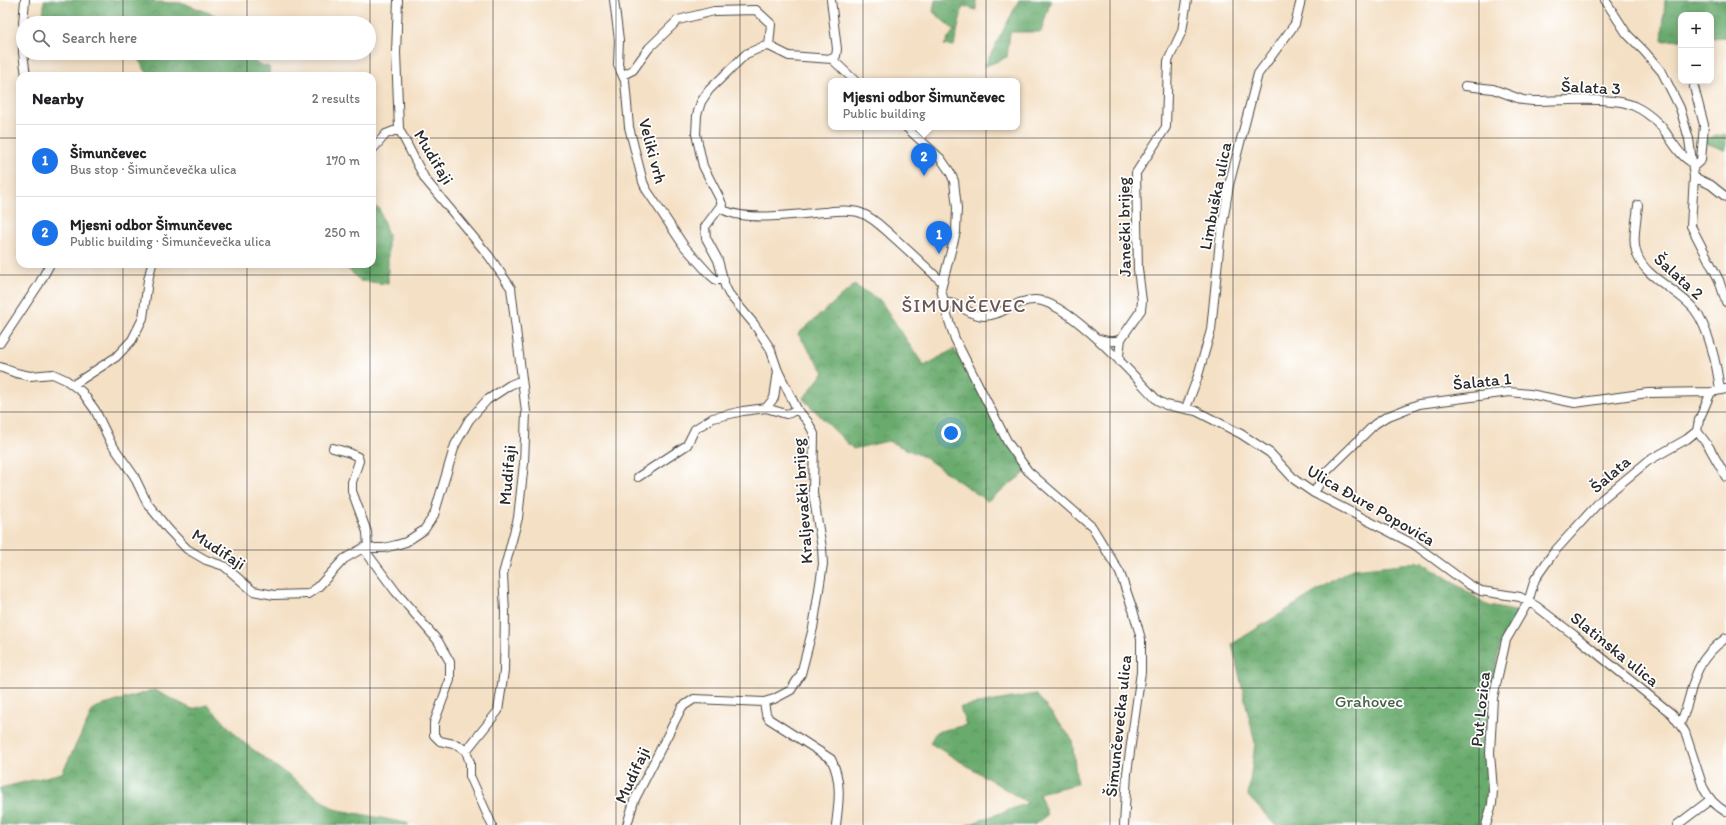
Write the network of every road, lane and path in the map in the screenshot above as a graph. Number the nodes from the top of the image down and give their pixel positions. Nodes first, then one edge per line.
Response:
1 (25, 0) edge
2 (398, 0) edge
3 (614, 0) edge
4 (831, 0) edge
5 (1187, 0) edge
6 (1301, 0) edge
7 (1606, 0) edge
8 (24, 16) edge
9 (769, 46) junction
10 (24, 60) edge
11 (832, 60) junction
12 (26, 72) edge
13 (623, 75) junction
14 (851, 78) edge
15 (1465, 86) dead end
16 (1694, 87) dead end
17 (399, 129) junction
18 (909, 130) edge
19 (376, 145) edge
20 (1693, 165) junction
21 (1694, 177) junction
22 (1726, 197) edge
23 (722, 204) junction
24 (1638, 206) dead end
25 (48, 268) edge
26 (151, 268) edge
27 (724, 280) junction
28 (942, 282) junction
29 (1726, 302) edge
30 (944, 303) junction
31 (1098, 339) junction
32 (1121, 339) junction
33 (0, 343) edge
34 (1120, 362) junction
35 (0, 367) edge
36 (778, 371) junction
37 (522, 380) junction
38 (73, 386) junction
39 (1719, 390) edge
40 (766, 408) junction
41 (1186, 408) junction
42 (797, 410) junction
43 (1697, 431) junction
44 (333, 448) dead end
45 (638, 477) dead end
46 (1726, 477) edge
47 (1314, 493) junction
48 (366, 548) junction
49 (1528, 602) junction
50 (1726, 638) edge
51 (764, 702) junction
52 (1680, 724) junction
53 (466, 751) junction
54 (1710, 800) junction
55 (1726, 812) edge
56 (492, 825) edge
57 (626, 825) edge
58 (836, 825) edge
59 (1124, 825) edge
60 (1486, 825) edge
61 (1677, 825) edge

1 - 8 street
2 - 17 street
3 - 13 street, Veliki vrh
4 - 11 street
5 - 32 street, Janečki brijeg
6 - 41 street, Limbuška ulica
7 - 20 street
9 - 11 street
9 - 13 street
9 - 23 street
10 - 12 street
11 - 14 street
13 - 27 street, Veliki vrh
15 - 20 street, Šalata 3
16 - 20 street
17 - 19 street, Mudifaji
17 - 37 street, Mudifaji
18 - 28 street, Šimunčevečka ulica
20 - 21 street
21 - 22 street
21 - 29 street
23 - 27 street, Kraljevački brijeg
23 - 28 street
24 - 39 street, Šalata 2
25 - 33 street
26 - 38 street
27 - 36 street, Kraljevački brijeg
28 - 30 street, Šimunčevečka ulica
30 - 31 street, Ulica Đure Popovića
30 - 59 street, Šimunčevečka ulica
31 - 32 street
31 - 34 street, Ulica Đure Popovića
32 - 34 street
34 - 41 street, Ulica Đure Popovića
35 - 38 street, Mudifaji
36 - 40 street, Kraljevački brijeg
36 - 42 street, Kraljevački brijeg
37 - 48 street, Mudifaji
37 - 53 street, Mudifaji
38 - 48 street, Mudifaji
39 - 43 street
39 - 47 street, Šalata 1
40 - 42 street
40 - 45 street
41 - 47 street, Ulica Đure Popovića
42 - 51 street, Kraljevački brijeg
43 - 46 street
43 - 49 street, Šalata
44 - 48 street
47 - 49 street, Ulica Đure Popovića
48 - 53 street
49 - 52 street, Slatinska ulica
49 - 60 street, Put Lozica
50 - 52 street
51 - 57 street, Mudifaji
51 - 58 street
52 - 54 street, Slatinska ulica
53 - 56 street
54 - 55 street, Slatinska ulica
54 - 61 street

